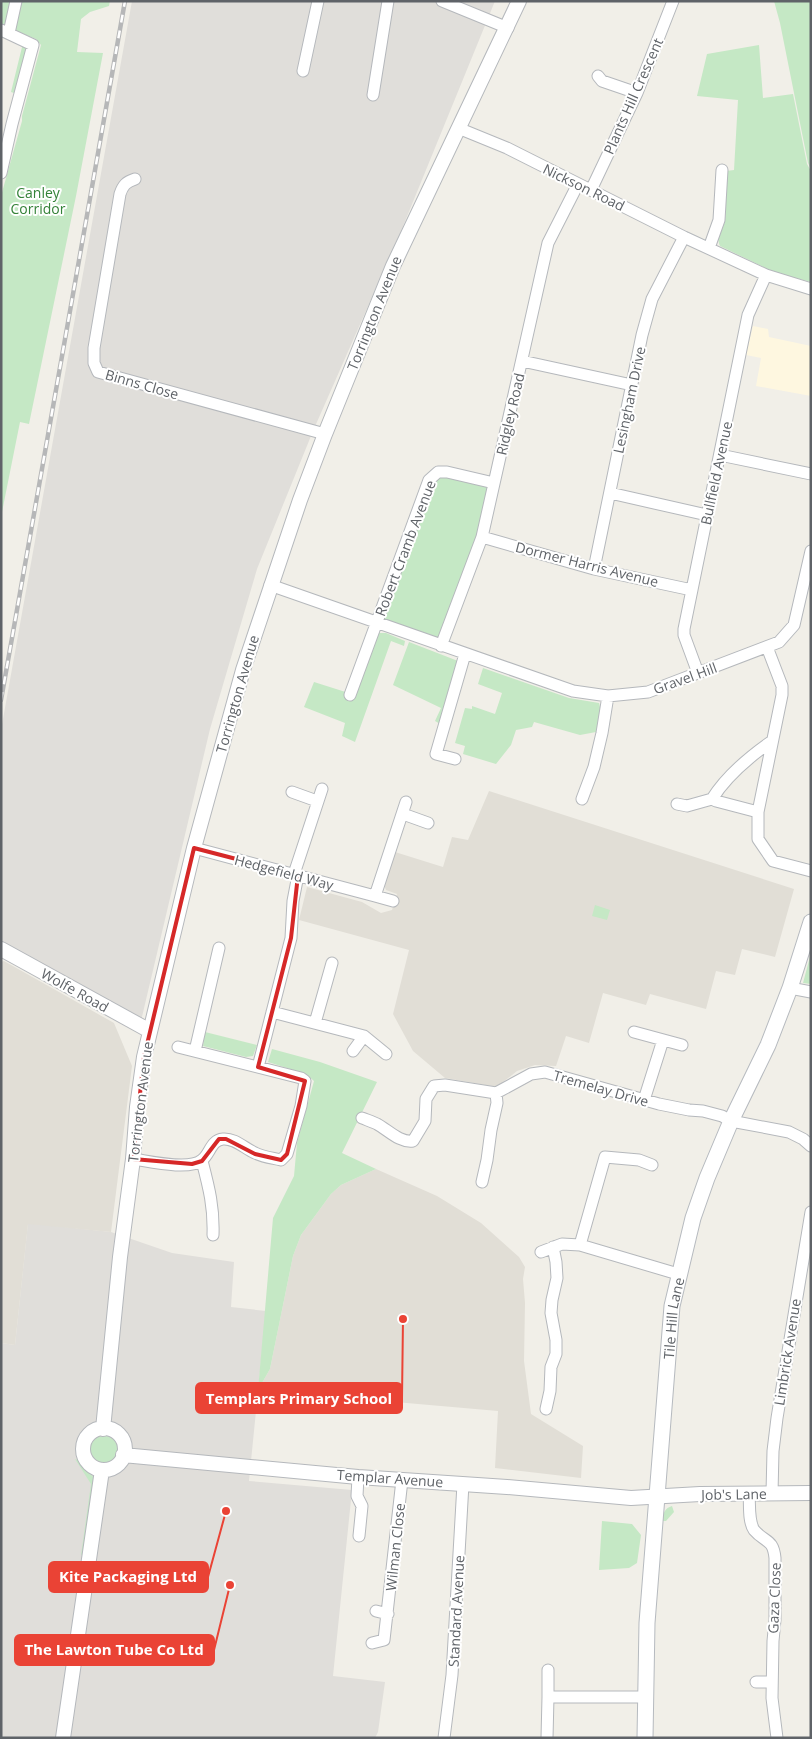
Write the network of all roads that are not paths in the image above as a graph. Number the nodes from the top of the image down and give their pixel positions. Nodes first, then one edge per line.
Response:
1 (16, 1) edge
2 (318, 1) edge
3 (388, 1) edge
4 (442, 1) edge
5 (519, 1) edge
6 (673, 1) edge
7 (508, 28) junction
8 (5, 32) edge
9 (303, 72) dead end
10 (598, 76) dead end
11 (637, 93) junction
12 (373, 95) dead end
13 (458, 128) junction
14 (722, 170) dead end
15 (1, 173) edge
16 (135, 180) dead end
17 (578, 184) junction
18 (591, 190) junction
19 (684, 238) junction
20 (709, 248) junction
21 (766, 275) junction
22 (811, 289) edge
23 (522, 360) junction
24 (632, 385) junction
25 (324, 434) junction
26 (720, 455) junction
27 (811, 474) edge
28 (494, 483) junction
29 (610, 493) junction
30 (708, 515) junction
31 (482, 537) junction
32 (811, 551) edge
33 (594, 569) junction
34 (270, 585) junction
35 (692, 590) junction
36 (376, 623) junction
37 (441, 646) junction
38 (767, 647) junction
39 (465, 654) junction
40 (698, 674) junction
41 (350, 695) dead end
42 (608, 696) junction
43 (772, 740) junction
44 (455, 759) dead end
45 (322, 790) dead end
46 (292, 792) dead end
47 (582, 799) dead end
48 (712, 799) junction
49 (317, 801) junction
50 (406, 802) dead end
51 (677, 804) dead end
52 (758, 812) junction
53 (403, 814) junction
54 (428, 823) dead end
55 (194, 848) junction
56 (811, 871) edge
57 (296, 874) junction
58 (375, 896) junction
59 (393, 901) dead end
60 (811, 922) edge
61 (220, 948) dead end
62 (1, 949) edge
63 (332, 963) dead end
64 (790, 988) junction
65 (811, 992) edge
66 (272, 1012) junction
67 (315, 1023) junction
68 (150, 1031) junction
69 (634, 1032) dead end
70 (364, 1036) junction
71 (662, 1040) junction
72 (682, 1044) dead end
73 (178, 1047) dead end
74 (195, 1050) junction
75 (353, 1052) dead end
76 (386, 1054) dead end
77 (258, 1067) junction
78 (496, 1093) junction
79 (644, 1100) junction
80 (362, 1118) dead end
81 (731, 1121) junction
82 (811, 1146) edge
83 (642, 1148) dead end
84 (133, 1159) junction
85 (639, 1160) junction
86 (202, 1161) junction
87 (652, 1165) dead end
88 (482, 1182) dead end
89 (811, 1212) edge
90 (213, 1235) dead end
91 (580, 1245) junction
92 (553, 1247) junction
93 (541, 1252) dead end
94 (678, 1274) junction
95 (546, 1409) dead end
96 (103, 1429) junction
97 (123, 1455) junction
98 (102, 1470) junction
99 (358, 1476) junction
100 (402, 1480) junction
101 (463, 1484) junction
102 (749, 1493) junction
103 (772, 1493) junction
104 (811, 1493) edge
105 (657, 1497) junction
106 (359, 1536) dead end
107 (376, 1611) dead end
108 (388, 1614) junction
109 (372, 1643) dead end
110 (548, 1670) dead end
111 (756, 1682) dead end
112 (772, 1682) junction
113 (548, 1697) junction
114 (645, 1697) junction
115 (63, 1738) edge
116 (444, 1738) edge
117 (547, 1738) edge
118 (645, 1738) edge
119 (777, 1738) edge

1 - 8 street
2 - 9 street
3 - 12 street
4 - 7 street
5 - 7 street, Torrington Avenue
6 - 11 street, Plants Hill Crescent
7 - 13 street, Torrington Avenue
8 - 15 street
10 - 11 street
11 - 18 street, Plants Hill Crescent
13 - 17 street, Nickson Road
13 - 25 street, Torrington Avenue
14 - 20 street
16 - 25 street, Binns Close
17 - 18 street, Nickson Road
17 - 23 street, Ridgley Road
18 - 19 street, Nickson Road
19 - 20 street, Nickson Road
19 - 24 street, Lesingham Drive
20 - 21 street, Nickson Road
21 - 22 street, Nickson Road
21 - 26 street, Bullfield Avenue
23 - 24 street
23 - 28 street, Ridgley Road
24 - 29 street, Lesingham Drive
25 - 34 street, Torrington Avenue
26 - 27 street
26 - 30 street, Bullfield Avenue
28 - 31 street, Ridgley Road
28 - 36 street, Robert Cramb Avenue
29 - 30 street
29 - 33 street, Lesingham Drive
30 - 35 street, Bullfield Avenue
31 - 33 street, Dormer Harris Avenue
31 - 37 street, Ridgley Road
32 - 38 street, Gravel Hill
33 - 35 street, Dormer Harris Avenue
34 - 36 street, Gravel Hill
34 - 55 street, Torrington Avenue
35 - 40 street, Bullfield Avenue
36 - 37 street, Gravel Hill
36 - 41 street
37 - 39 street, Gravel Hill
38 - 40 street, Gravel Hill
38 - 43 street
39 - 42 street, Gravel Hill
39 - 44 street
40 - 42 street, Gravel Hill
42 - 47 street
43 - 48 street
43 - 52 street
45 - 49 street
46 - 49 street
48 - 51 street
48 - 52 street
49 - 57 street
50 - 53 street
52 - 56 street
53 - 54 street
53 - 58 street
55 - 57 street, Hedgefield Way
55 - 68 street, Torrington Avenue
57 - 58 street, Hedgefield Way
57 - 66 street
58 - 59 street, Hedgefield Way
60 - 64 main road, Tile Hill Lane
61 - 74 street
62 - 68 street, Wolfe Road
63 - 67 street
64 - 65 street
64 - 81 main road, Tile Hill Lane
66 - 67 street
66 - 77 street
67 - 70 street
68 - 84 street, Torrington Avenue
69 - 71 street
70 - 75 street
70 - 76 street
71 - 72 street
71 - 79 street
73 - 74 street
74 - 77 street
77 - 86 street
78 - 79 street, Tremelay Drive
78 - 80 street
78 - 88 street
79 - 81 street, Tremelay Drive
81 - 82 street
81 - 94 main road, Tile Hill Lane
83 - 85 street
84 - 86 street
84 - 96 street, Torrington Avenue
85 - 87 street
85 - 91 street
86 - 90 street
89 - 103 street, Limbrick Avenue
91 - 92 street
91 - 94 street
92 - 93 street
92 - 95 street
94 - 105 main road, Tile Hill Lane
96 - 97 street
96 - 98 street
97 - 98 street
97 - 99 street, Templar Avenue
98 - 115 street
99 - 100 street, Templar Avenue
99 - 106 street
100 - 101 street, Templar Avenue
100 - 108 street, Wilman Close
101 - 105 street, Templar Avenue
101 - 116 street, Standard Avenue
102 - 103 street, Job's Lane
102 - 105 street, Job's Lane
102 - 112 street, Gaza Close
103 - 104 street, Job's Lane
105 - 114 main road, Tile Hill Lane
107 - 108 street
108 - 109 street, Wilman Close
110 - 113 street
111 - 112 street
112 - 119 street, Gaza Close
113 - 114 street
113 - 117 street
114 - 118 main road, Tile Hill Lane

